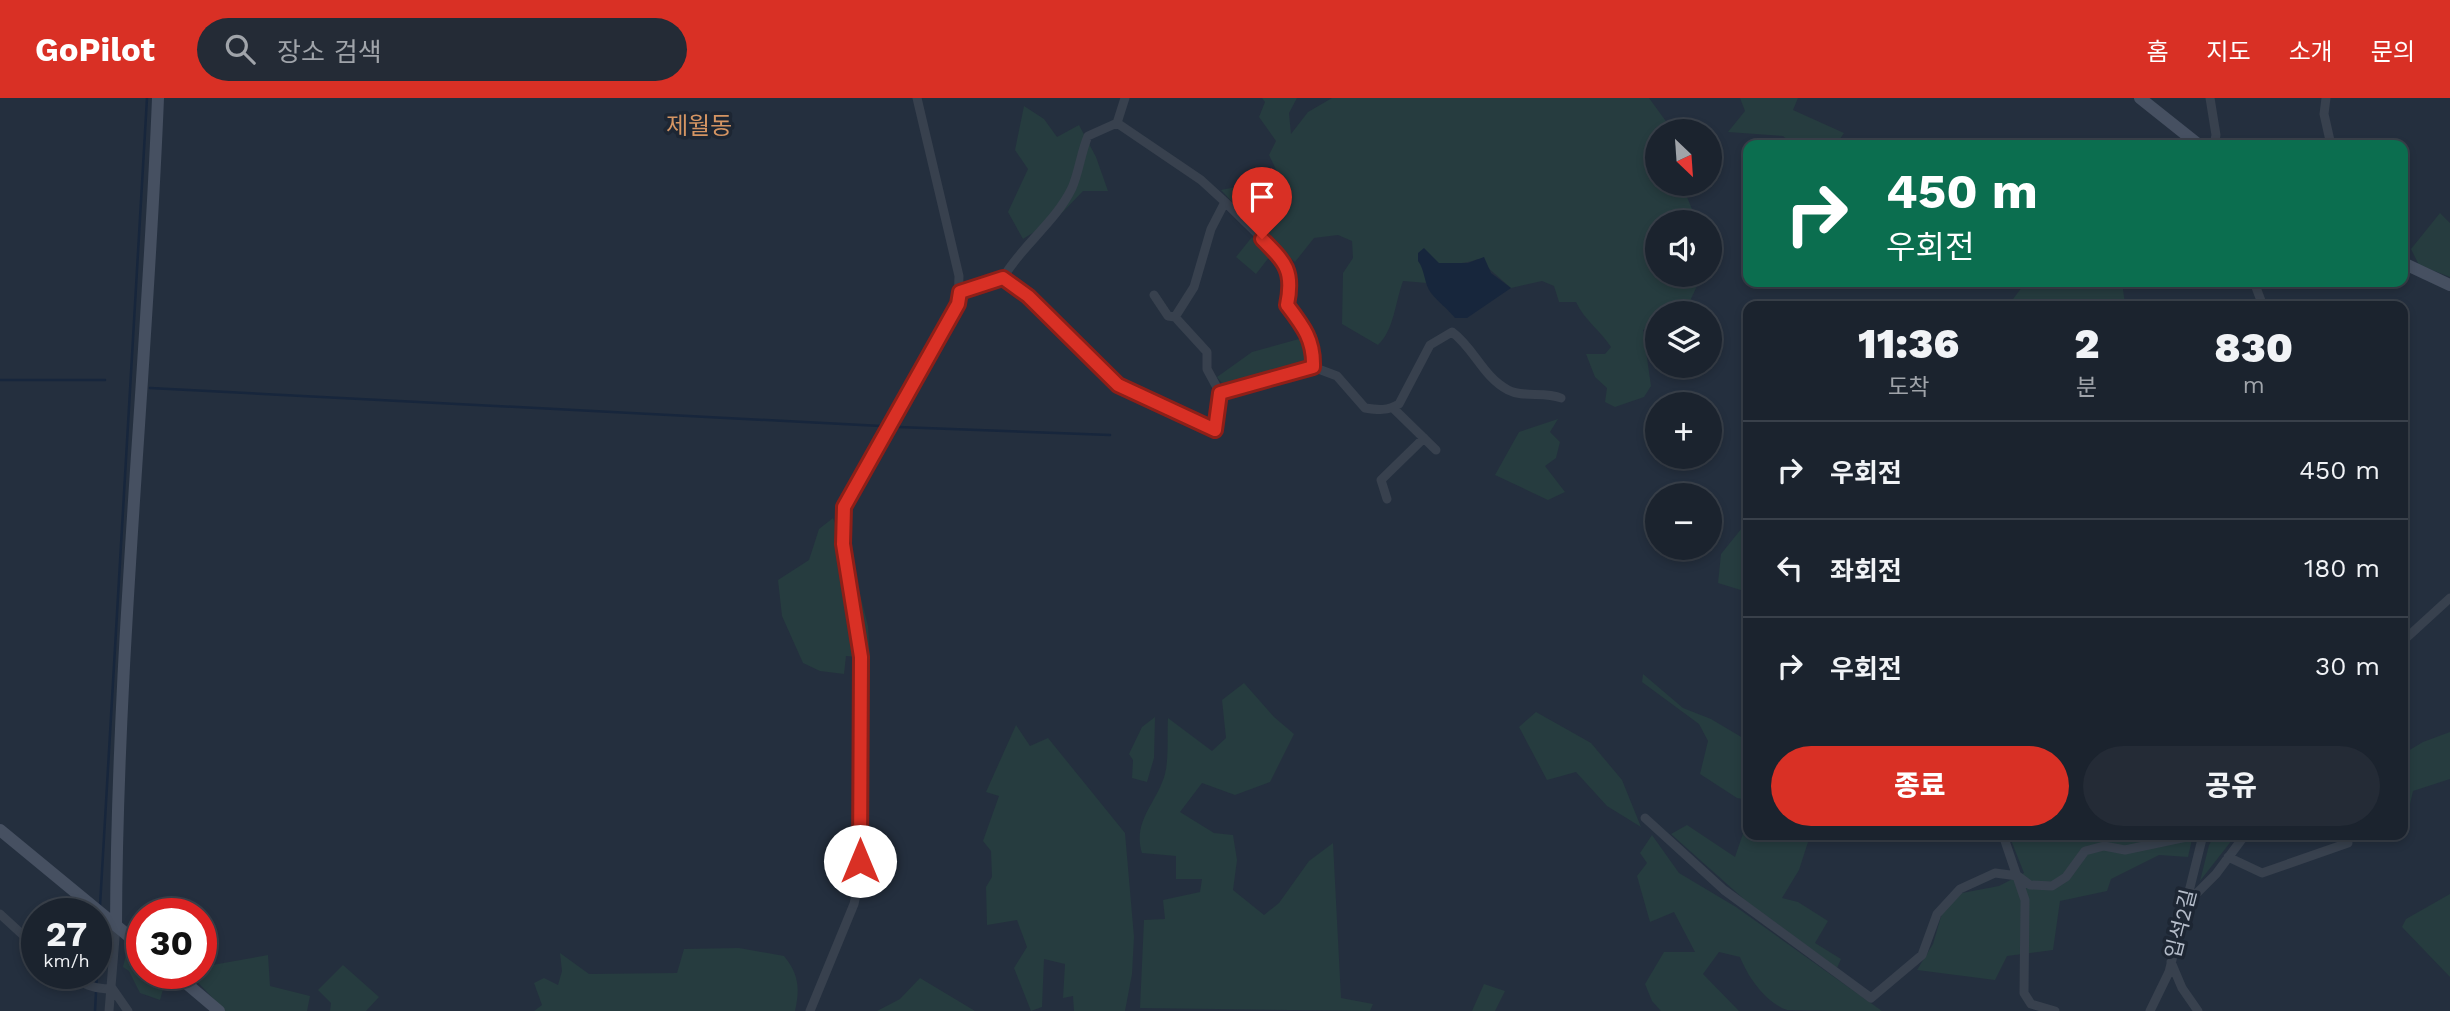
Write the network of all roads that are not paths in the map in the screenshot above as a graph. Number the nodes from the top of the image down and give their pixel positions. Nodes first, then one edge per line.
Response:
1 (158, 98) edge
2 (917, 98) edge
3 (1125, 98) edge
4 (2140, 98) edge
5 (2210, 98) edge
6 (2326, 98) edge
7 (1117, 123) junction
8 (2193, 140) edge
9 (2215, 140) edge
10 (2330, 140) edge
11 (1225, 202) junction
12 (2408, 265) edge
13 (1003, 278) junction
14 (2450, 285) edge
15 (960, 292) junction
16 (1154, 295) dead end
17 (1175, 317) junction
18 (1313, 367) junction
19 (1220, 393) junction
20 (1561, 398) dead end
21 (1393, 408) junction
22 (1424, 438) junction
23 (1436, 450) dead end
24 (1387, 499) dead end
25 (2450, 598) edge
26 (2408, 636) edge
27 (1645, 818) dead end
28 (0, 830) edge
29 (2005, 840) edge
30 (2172, 840) edge
31 (2202, 840) edge
32 (2241, 840) edge
33 (2348, 843) dead end
34 (2228, 857) junction
35 (2018, 876) junction
36 (2186, 904) junction
37 (0, 914) edge
38 (113, 923) junction
39 (21, 933) edge
40 (126, 934) edge
41 (112, 936) edge
42 (2171, 962) junction
43 (108, 989) joint
44 (193, 989) edge
45 (109, 1011) edge
46 (128, 1011) edge
47 (219, 1011) edge
48 (810, 1011) edge
49 (2055, 1011) edge
50 (2150, 1011) edge
51 (2198, 1011) edge

1 - 38 street
2 - 15 street
3 - 7 street
4 - 8 street
5 - 9 street
6 - 10 street
7 - 11 street
7 - 13 street
11 - 17 street
11 - 18 street
12 - 14 street
13 - 15 street
13 - 19 street
15 - 48 street
16 - 17 street
17 - 19 street
18 - 19 street
18 - 21 street
20 - 21 street
21 - 22 street
22 - 23 street
22 - 24 street
25 - 26 street
27 - 35 street
28 - 38 street
29 - 35 street
30 - 35 street
31 - 36 street, 입석2길
32 - 34 street
33 - 34 street
34 - 36 street
35 - 49 street
36 - 42 street, 입석2길
37 - 39 street
38 - 40 street
38 - 41 street
42 - 50 street, 입석2길
42 - 51 street
43 - 45 street
43 - 46 street
44 - 47 street

